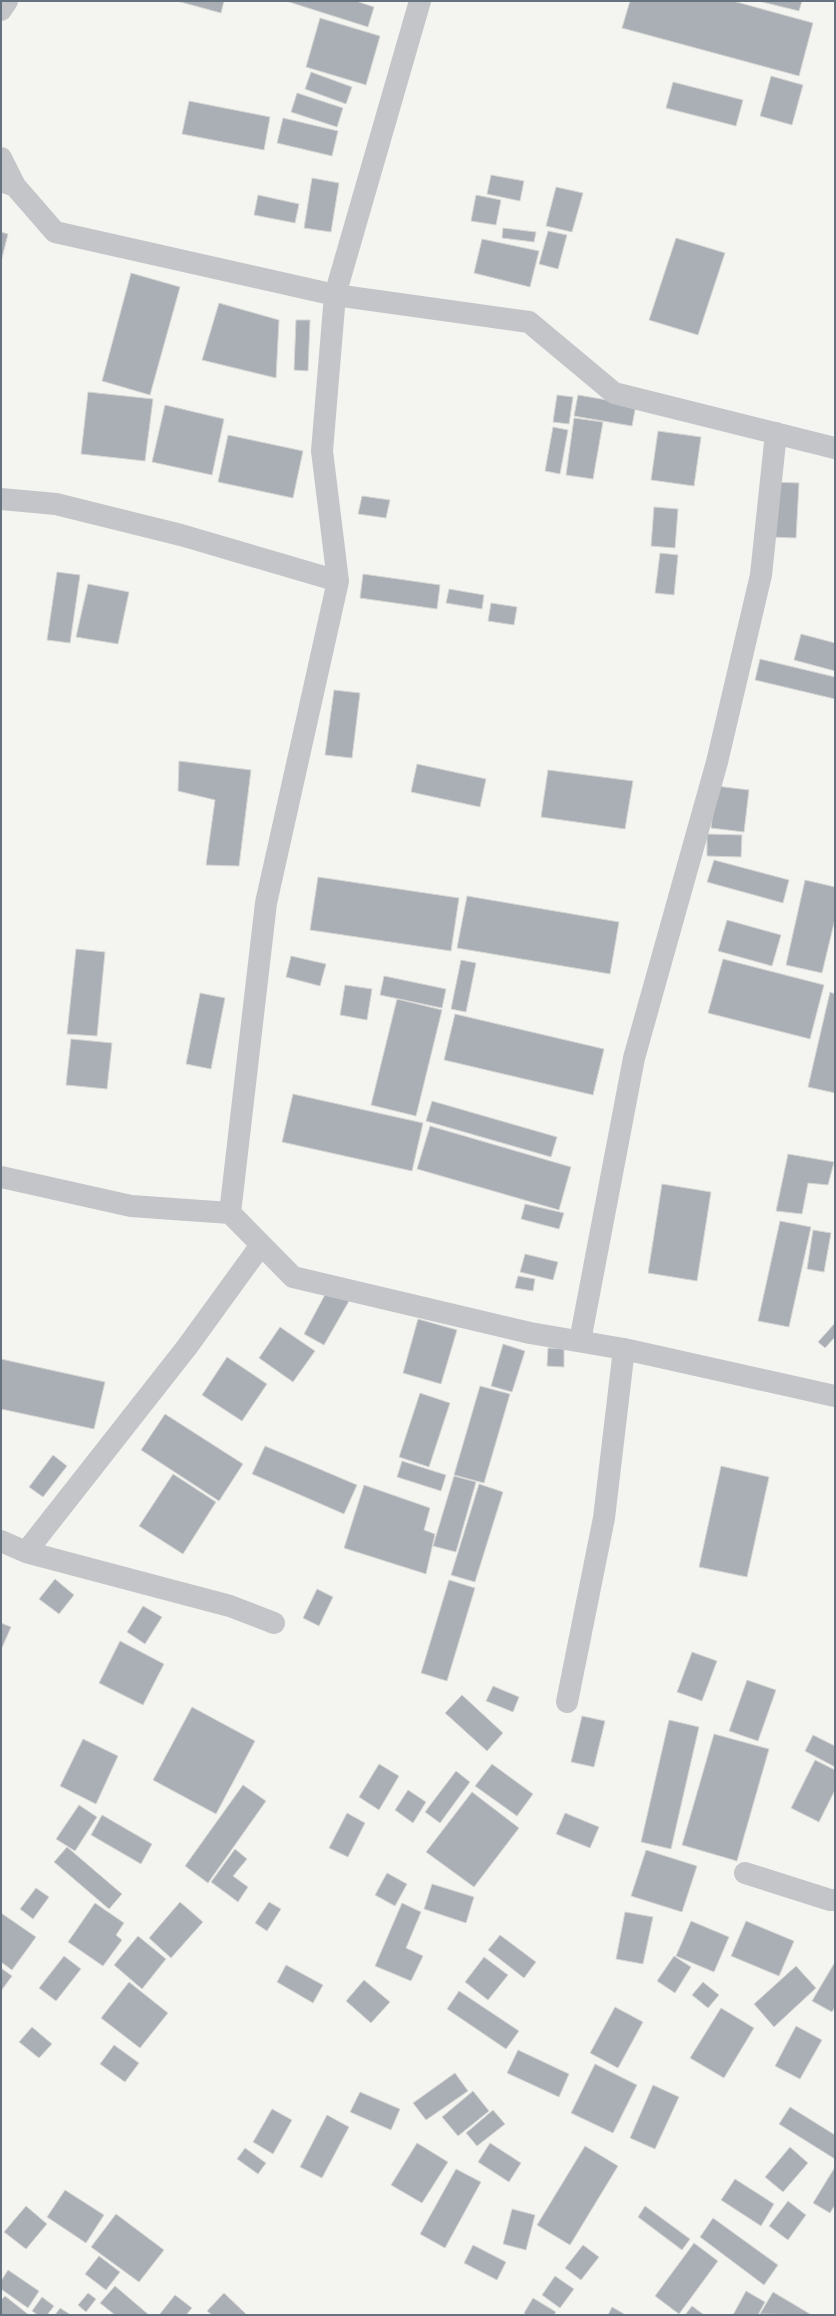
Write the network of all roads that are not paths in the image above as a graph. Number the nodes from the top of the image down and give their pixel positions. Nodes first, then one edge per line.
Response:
1 (7, 1) edge
2 (420, 1) edge
3 (1, 10) edge
4 (1, 158) edge
5 (8, 183) edge
6 (335, 295) junction
7 (776, 433) junction
8 (834, 443) edge
9 (1, 499) edge
10 (338, 581) junction
11 (1, 1177) edge
12 (230, 1213) junction
13 (261, 1245) junction
14 (580, 1341) junction
15 (624, 1349) junction
16 (835, 1396) edge
17 (1, 1541) edge
18 (26, 1552) junction
19 (274, 1623) dead end
20 (567, 1702) dead end
21 (745, 1873) dead end
22 (835, 1900) edge

1 - 3 street
2 - 6 street
4 - 5 street
5 - 6 street
6 - 7 street
6 - 10 street
7 - 8 street
7 - 14 street
9 - 10 street
10 - 12 street
11 - 12 street
12 - 13 street
13 - 14 street
13 - 18 street
14 - 15 street
15 - 16 street
15 - 20 street
17 - 18 street
18 - 19 street
21 - 22 street

